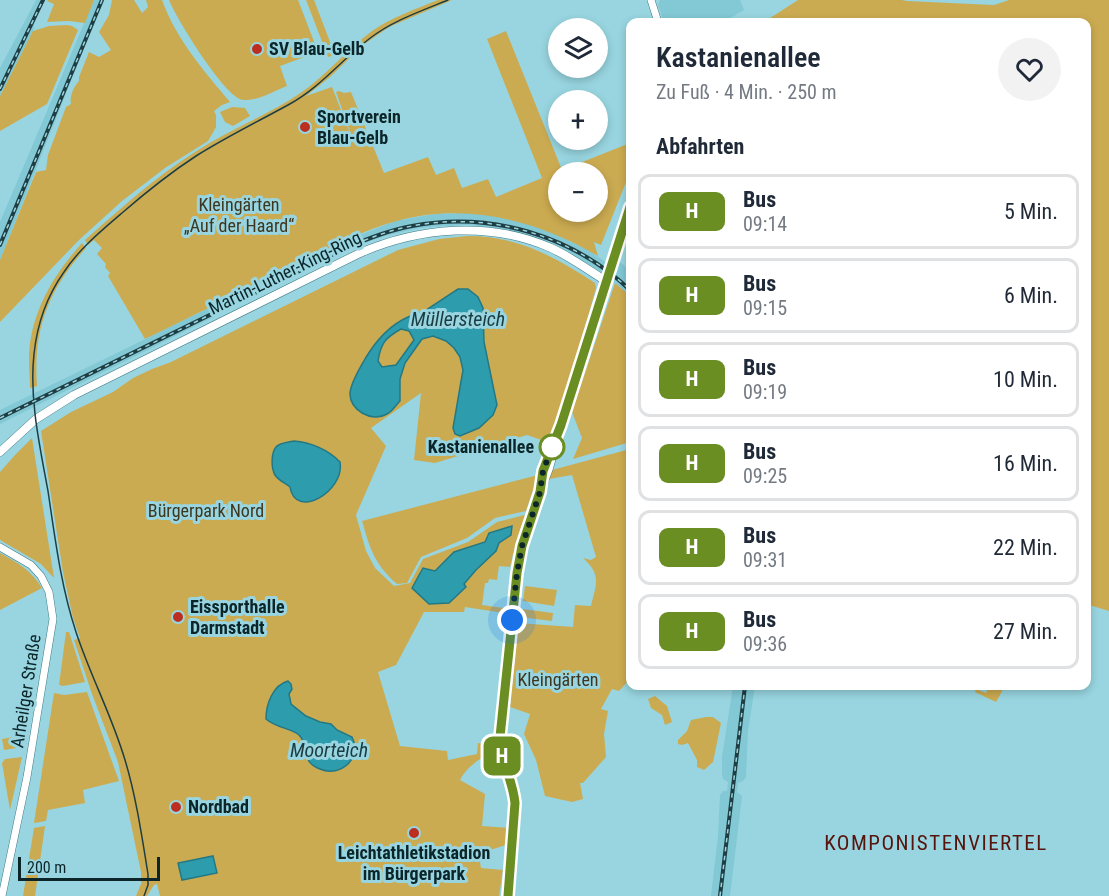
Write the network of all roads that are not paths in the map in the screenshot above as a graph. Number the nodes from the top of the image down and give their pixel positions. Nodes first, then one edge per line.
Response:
1 (651, 0) edge
2 (657, 18) edge
3 (626, 219) edge
4 (606, 281) junction
5 (0, 452) edge
6 (0, 547) edge
7 (2, 896) edge
8 (508, 896) edge

1 - 2 street
3 - 4 main road
4 - 5 main road, Martin-Luther-King-Ring
4 - 8 main road
6 - 7 street, Arheilger Straße

